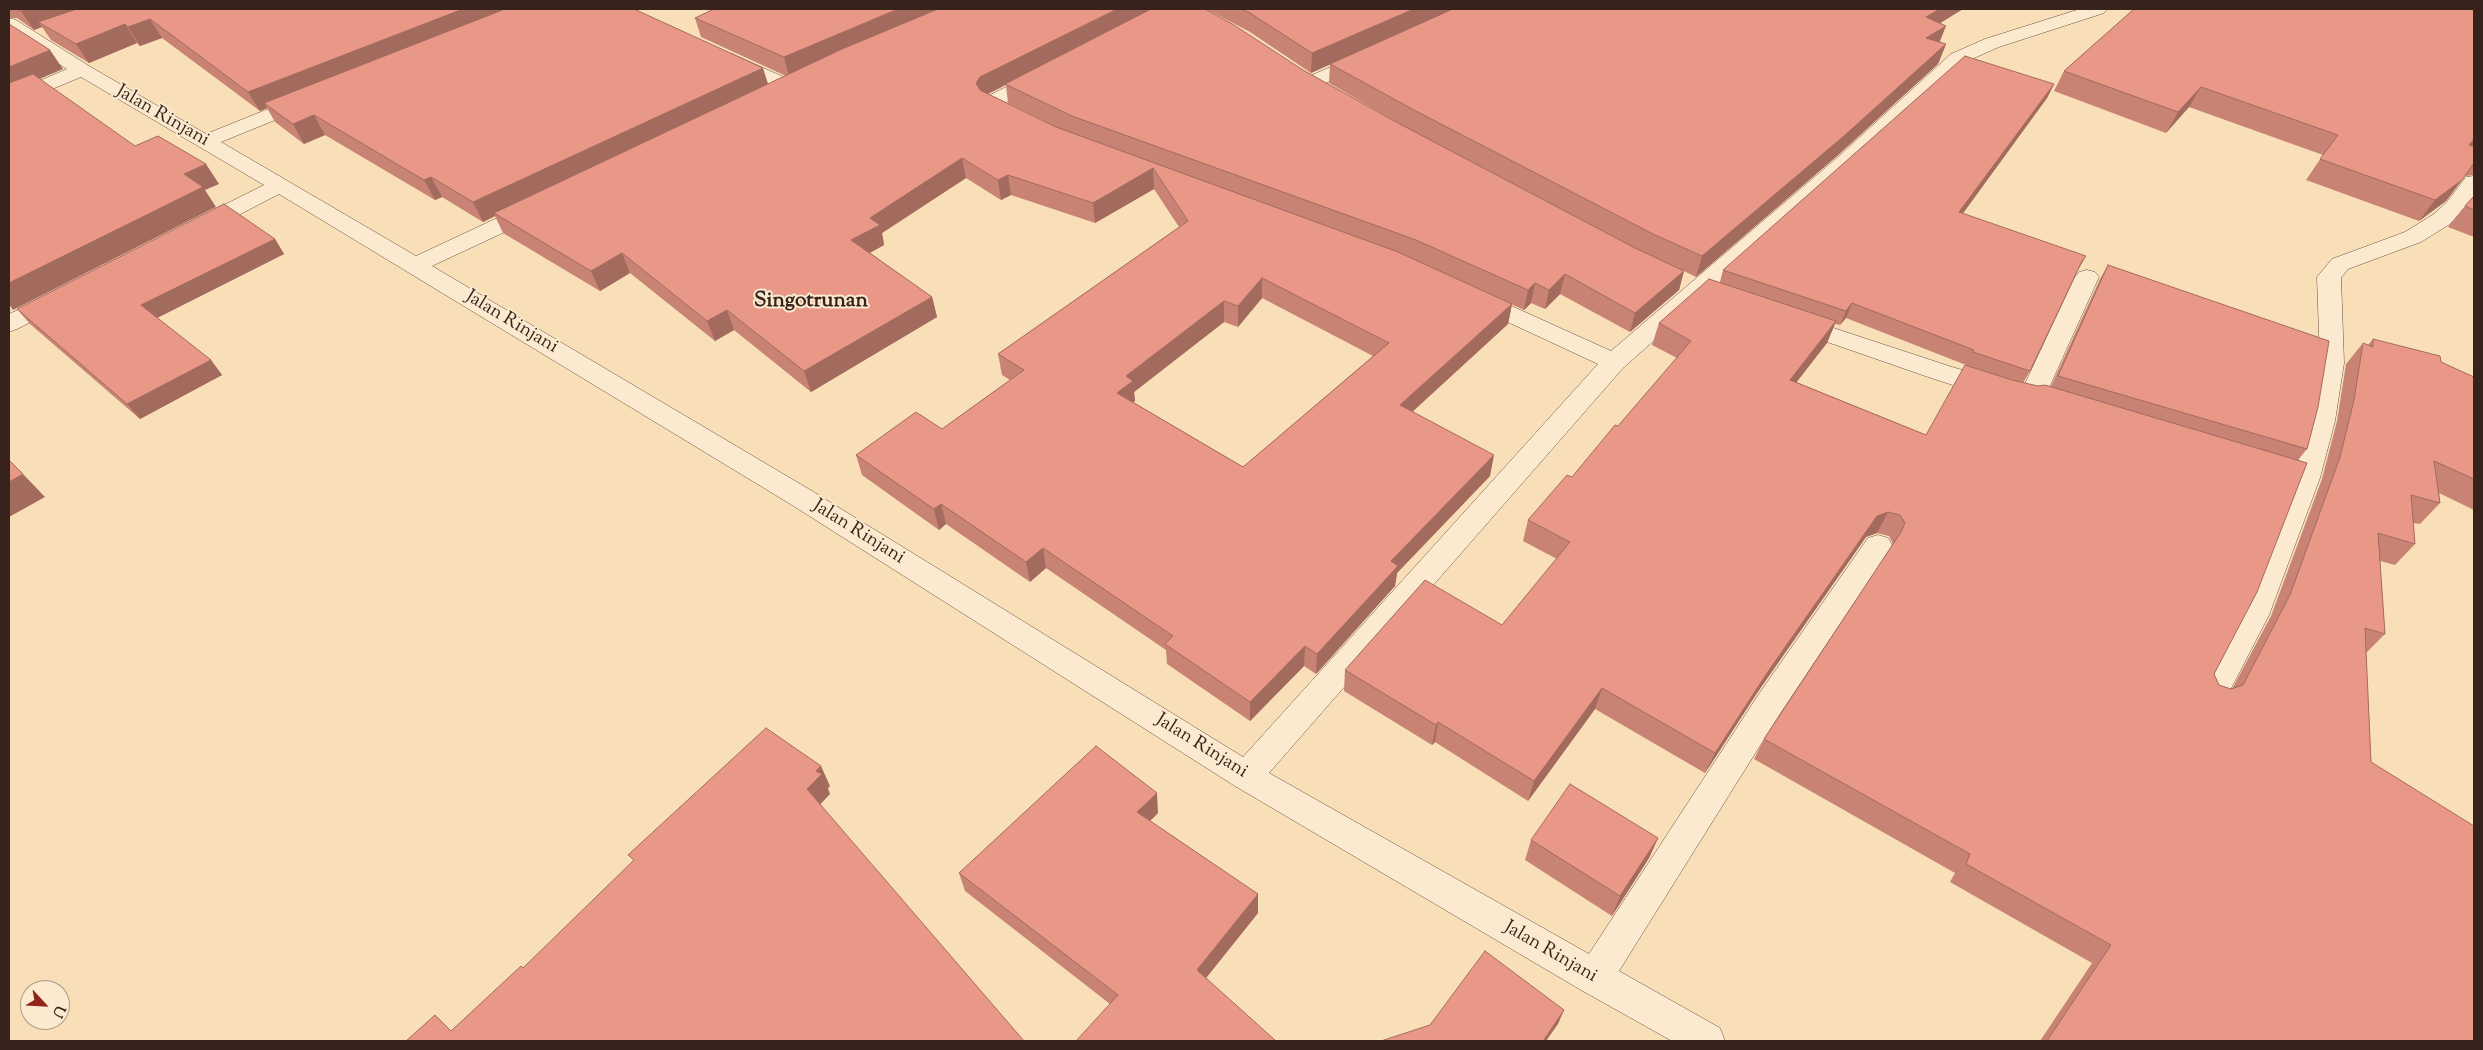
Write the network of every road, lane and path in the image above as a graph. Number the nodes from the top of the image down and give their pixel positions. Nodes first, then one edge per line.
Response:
1 (2098, 9) edge
2 (9, 24) edge
3 (1382, 50) edge
4 (718, 54) edge
5 (1060, 66) edge
6 (82, 70) junction
7 (321, 95) edge
8 (1335, 97) edge
9 (763, 100) edge
10 (9, 101) edge
11 (1033, 125) edge
12 (203, 142) junction
13 (2474, 182) edge
14 (279, 185) junction
15 (549, 202) edge
16 (183, 234) edge
17 (415, 265) junction
18 (2087, 277) dead end
19 (1688, 284) junction
20 (78, 288) edge
21 (1460, 291) edge
22 (1724, 298) edge
23 (1778, 317) edge
24 (9, 324) edge
25 (1614, 362) junction
26 (1878, 545) dead end
27 (2212, 695) edge
28 (1246, 776) junction
29 (1594, 978) junction
30 (1707, 1041) edge

1 - 19 street
2 - 6 street, Jalan Rinjani
3 - 8 street
4 - 9 street
5 - 11 street
6 - 10 street
6 - 12 street, Jalan Rinjani
7 - 12 street
12 - 14 street, Jalan Rinjani
13 - 27 street
14 - 16 street
14 - 17 street, Jalan Rinjani
15 - 17 street
17 - 28 street, Jalan Rinjani
18 - 23 street
19 - 22 street
19 - 25 street
20 - 24 street
21 - 25 street
25 - 28 street
26 - 29 street
28 - 29 street, Jalan Rinjani
29 - 30 street, Jalan Rinjani

